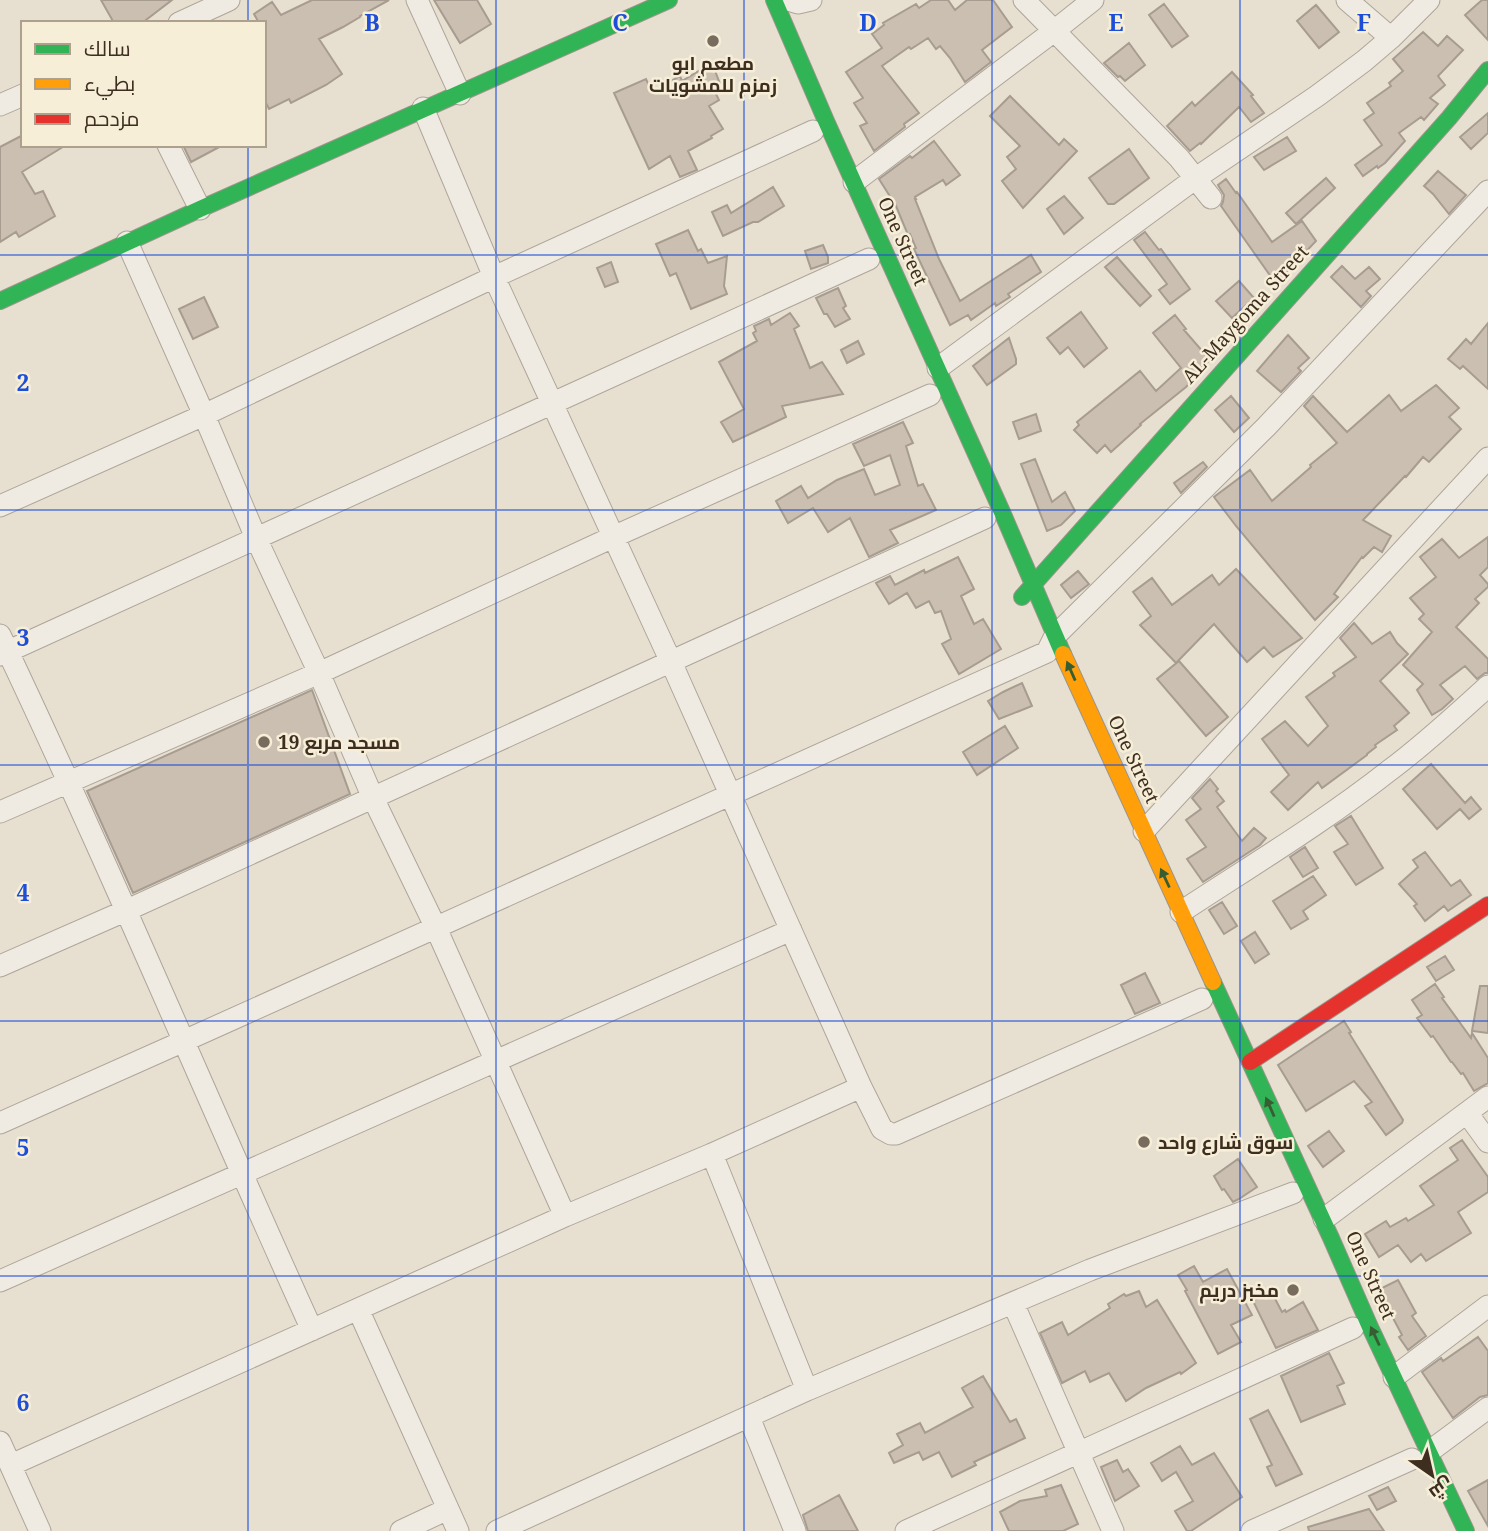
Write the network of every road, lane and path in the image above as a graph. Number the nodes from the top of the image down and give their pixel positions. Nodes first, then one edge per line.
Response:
1 (229, 0) edge
2 (416, 0) edge
3 (669, 0) edge
4 (788, 0) edge
5 (811, 0) edge
6 (1024, 0) edge
7 (1093, 0) edge
8 (1347, 0) edge
9 (1429, 0) edge
10 (765, 1) edge
11 (183, 21) edge
12 (1054, 31) junction
13 (1391, 38) junction
14 (1488, 71) edge
15 (460, 94) junction
16 (21, 96) edge
17 (0, 105) edge
18 (423, 108) junction
19 (813, 131) dead end
20 (169, 147) edge
21 (830, 167) dead end
22 (1196, 178) junction
23 (854, 182) junction
24 (1488, 191) edge
25 (1211, 198) dead end
26 (845, 202) dead end
27 (200, 209) junction
28 (127, 242) junction
29 (869, 260) dead end
30 (494, 277) junction
31 (0, 301) edge
32 (932, 388) junction
33 (552, 404) junction
34 (204, 415) junction
35 (1488, 458) edge
36 (0, 506) edge
37 (985, 517) dead end
38 (613, 537) junction
39 (256, 538) junction
40 (1024, 589) junction
41 (1051, 644) junction
42 (3, 647) edge
43 (671, 662) junction
44 (318, 673) junction
45 (1488, 686) edge
46 (1079, 725) dead end
47 (69, 782) junction
48 (730, 794) junction
49 (373, 798) junction
50 (0, 812) edge
51 (1143, 831) junction
52 (1488, 905) edge
53 (125, 911) junction
54 (1181, 912) junction
55 (436, 928) junction
56 (791, 930) junction
57 (0, 966) edge
58 (1202, 999) dead end
59 (184, 1041) junction
60 (495, 1061) junction
61 (1243, 1066) junction
62 (861, 1087) junction
63 (1488, 1097) edge
64 (1467, 1112) junction
65 (0, 1123) edge
66 (1488, 1142) edge
67 (712, 1154) junction
68 (242, 1174) junction
69 (1293, 1193) dead end
70 (565, 1216) junction
71 (1324, 1219) junction
72 (0, 1281) edge
73 (1013, 1303) junction
74 (1488, 1306) edge
75 (358, 1309) junction
76 (1352, 1327) dead end
77 (313, 1330) junction
78 (1394, 1377) junction
79 (807, 1390) junction
80 (1488, 1408) edge
81 (749, 1417) junction
82 (1415, 1420) junction
83 (1400, 1428) dead end
84 (0, 1442) edge
85 (1080, 1453) junction
86 (1417, 1457) junction
87 (11, 1465) junction
88 (448, 1509) junction
89 (40, 1531) edge
90 (401, 1531) edge
91 (458, 1531) edge
92 (497, 1531) edge
93 (795, 1531) edge
94 (906, 1531) edge
95 (1113, 1531) edge
96 (1252, 1531) edge
97 (1465, 1531) edge

1 - 11 street
2 - 15 street
3 - 15 street
4 - 5 street
6 - 12 street
7 - 12 street
8 - 13 street
9 - 13 street
10 - 23 street, One Street
12 - 22 street
12 - 23 street
13 - 22 street
14 - 40 street, AL-Maygoma Street
15 - 18 street
16 - 17 street
18 - 27 street
18 - 30 street
19 - 30 street
20 - 27 street
21 - 26 street, One Street
22 - 25 street
22 - 32 street
23 - 32 street, One Street
24 - 41 street
27 - 28 street
28 - 31 street
28 - 34 street
29 - 33 street
30 - 33 street
30 - 34 street
32 - 38 street
32 - 40 street, One Street
33 - 38 street
33 - 39 street
34 - 36 street
34 - 39 street
35 - 51 street
37 - 43 street
38 - 43 street
38 - 44 street
39 - 42 street
39 - 44 street
40 - 41 street, One Street
41 - 46 street, One Street
41 - 48 street
51 -> 41 street, One Street
42 - 47 street
43 - 48 street
43 - 49 street
44 - 47 street
44 - 49 street
45 - 54 street
47 - 50 street
47 - 53 street
48 - 55 street
48 - 56 street
49 - 53 street
49 - 55 street
54 -> 51 street, One Street
52 - 61 street
53 - 57 street
53 - 59 street
54 - 61 street, One Street
55 - 59 street
55 - 60 street
56 - 60 street
56 - 62 street
58 - 62 street
59 - 65 street
59 - 68 street
60 - 68 street
60 - 70 street
71 -> 61 street, One Street
62 - 67 street
63 - 64 street
64 - 66 street
64 - 71 street
67 - 70 street
67 - 79 street
68 - 72 street
68 - 77 street
69 - 73 street
70 - 75 street
78 -> 71 street, One Street
73 - 79 street
73 - 85 street
74 - 78 street
75 - 77 street
75 - 88 street
76 - 85 street
77 - 87 street
78 - 82 street, One Street
79 - 81 street
80 - 86 street
81 - 92 street
81 - 93 street
82 - 83 street
82 - 86 street, One Street
84 - 87 street
85 - 94 street
85 - 95 street
86 - 96 street
86 - 97 street, One Street
87 - 89 street
88 - 90 street
88 - 91 street

